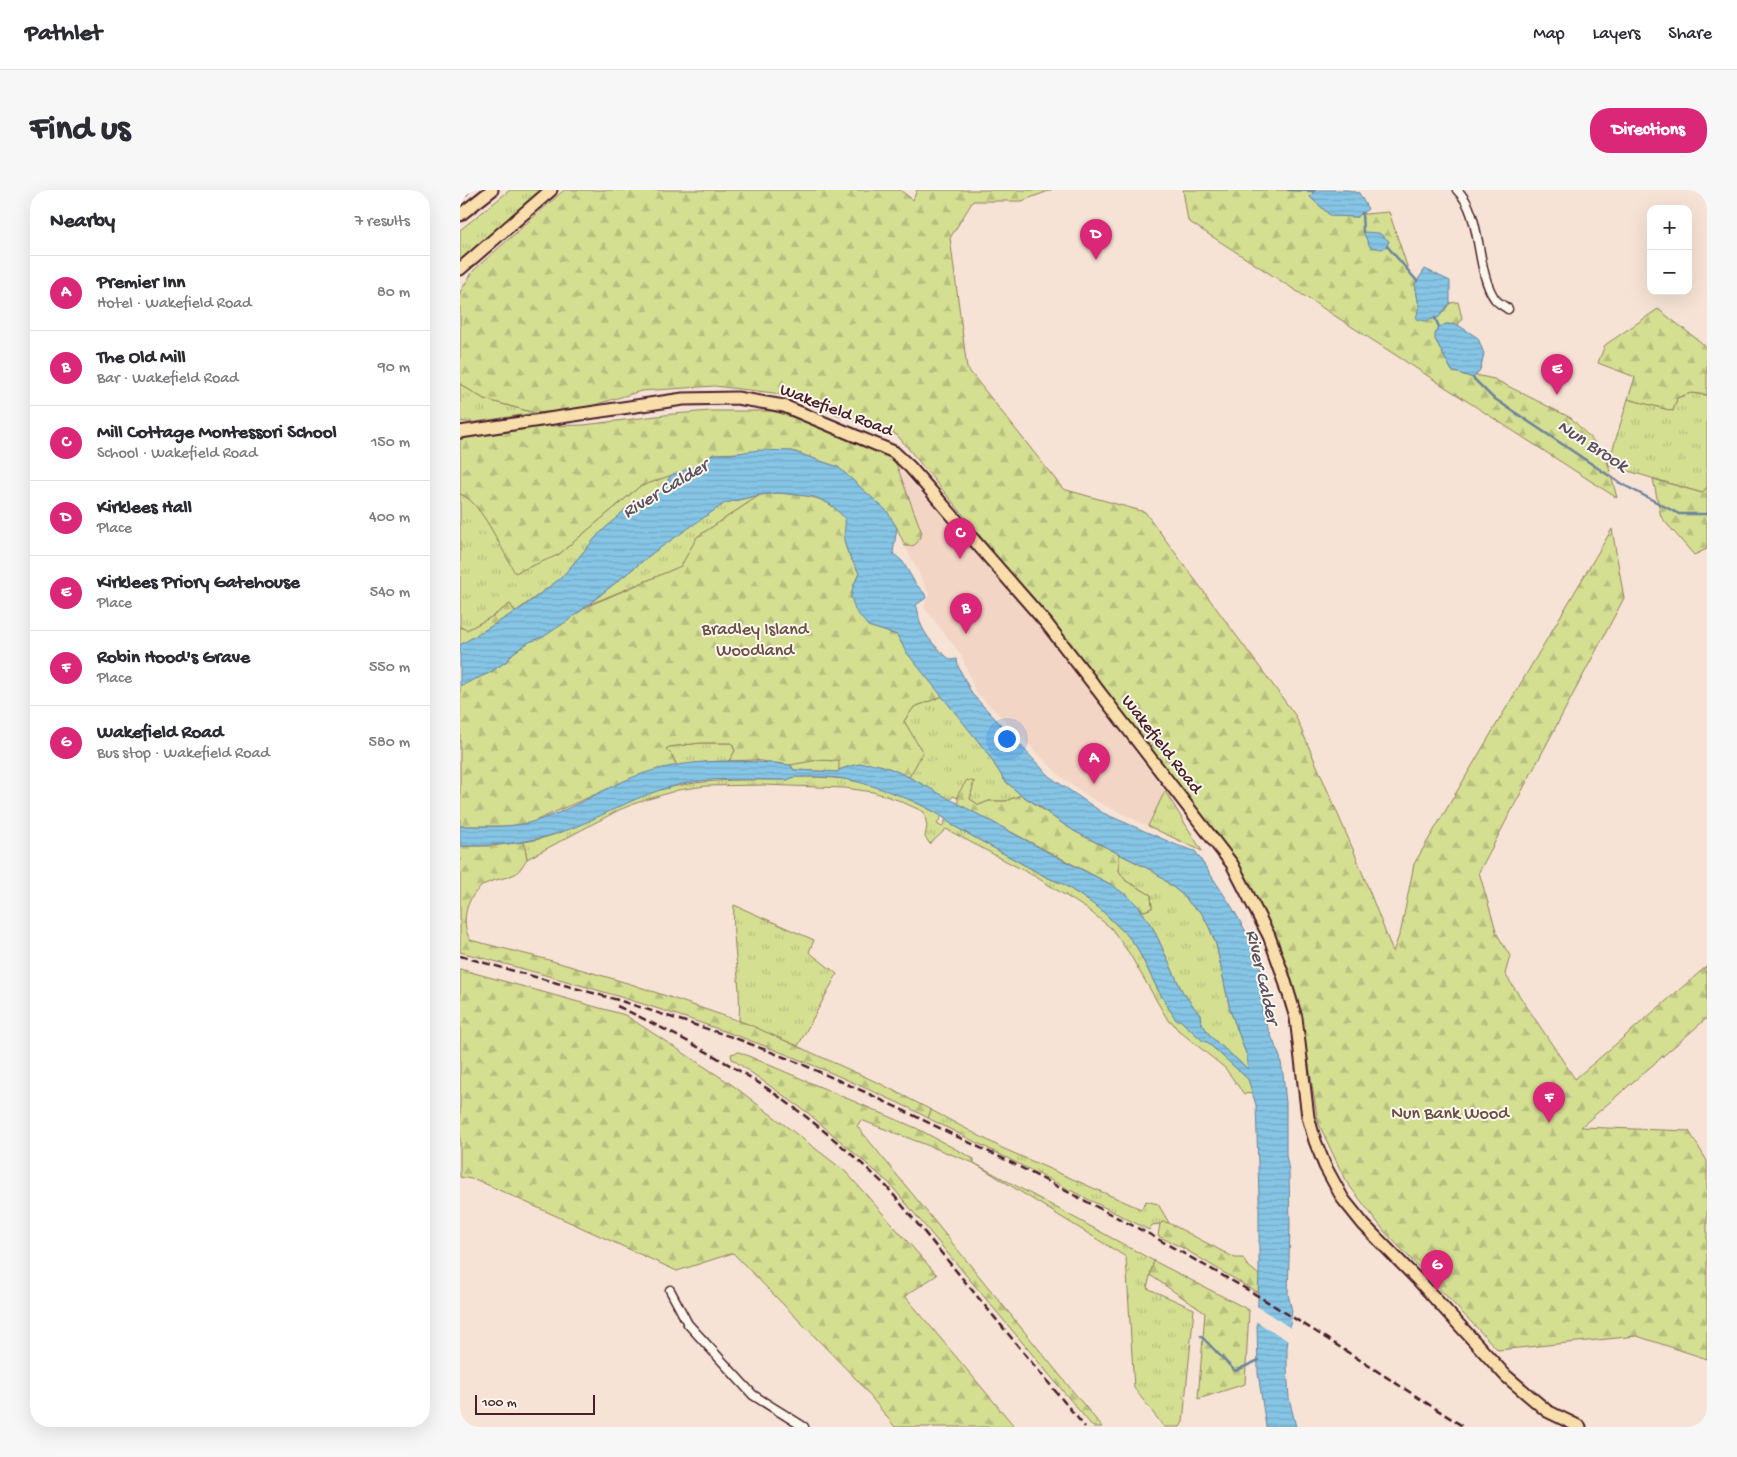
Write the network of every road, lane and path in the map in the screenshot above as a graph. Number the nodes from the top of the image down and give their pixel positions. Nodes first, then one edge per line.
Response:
1 (492, 190) edge
2 (551, 190) edge
3 (1457, 190) edge
4 (460, 215) edge
5 (460, 269) edge
6 (1508, 309) dead end
7 (460, 428) edge
8 (476, 429) junction
9 (460, 432) edge
10 (670, 1290) dead end
11 (804, 1427) edge
12 (1580, 1427) edge

1 - 4 highway
2 - 5 highway
3 - 6 street
7 - 8 highway, Wakefield Road
8 - 9 highway, Wakefield Road
8 - 12 highway, Wakefield Road
10 - 11 street

